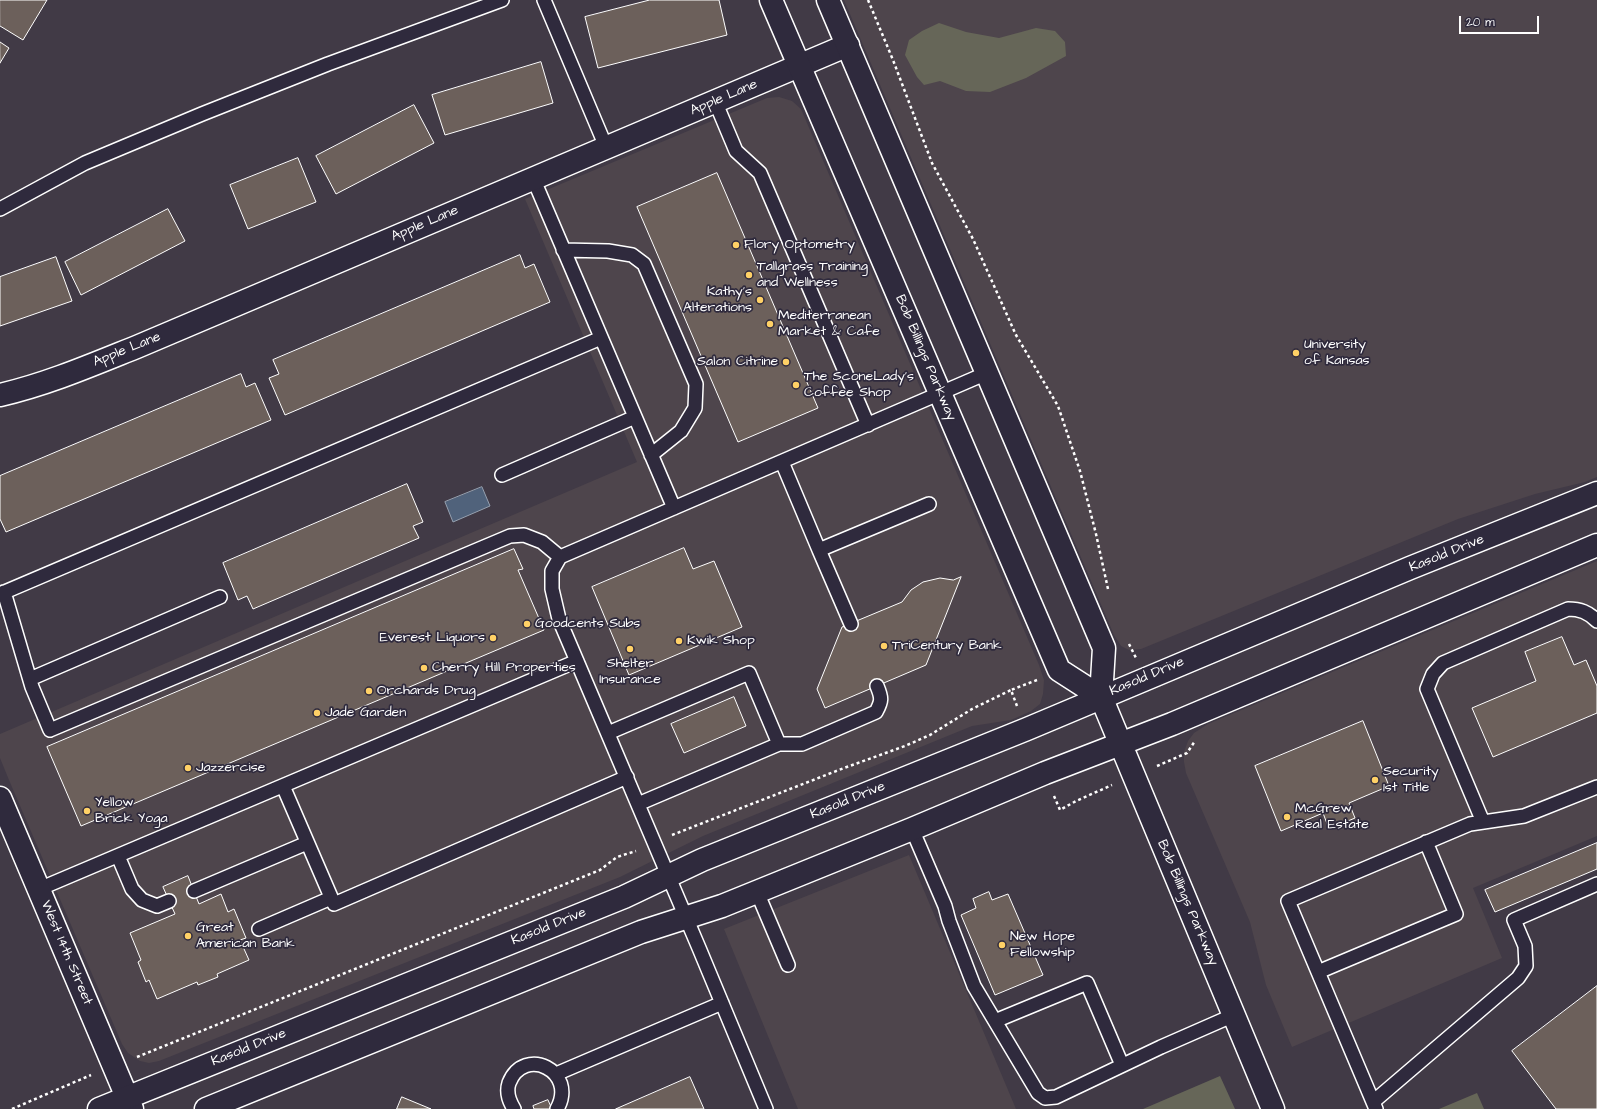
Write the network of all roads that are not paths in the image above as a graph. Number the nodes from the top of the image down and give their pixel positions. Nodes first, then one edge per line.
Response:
1 (502, 0) edge
2 (544, 0) edge
3 (771, 0) edge
4 (828, 0) edge
5 (848, 45) junction
6 (799, 66) junction
7 (715, 101) junction
8 (606, 147) junction
9 (532, 178) junction
10 (0, 209) edge
11 (563, 250) junction
12 (601, 338) junction
13 (987, 373) junction
14 (0, 394) edge
15 (940, 394) junction
16 (635, 417) junction
17 (868, 425) junction
18 (651, 455) junction
19 (782, 462) junction
20 (502, 475) dead end
21 (1597, 493) edge
22 (929, 504) dead end
23 (674, 508) junction
24 (1597, 546) edge
25 (820, 550) junction
26 (560, 556) junction
27 (2, 593) edge
28 (220, 597) dead end
29 (1597, 620) edge
30 (851, 624) dead end
31 (577, 661) junction
32 (30, 679) junction
33 (877, 686) dead end
34 (1101, 697) junction
35 (608, 733) junction
36 (779, 744) junction
37 (1121, 744) junction
38 (627, 777) junction
39 (283, 786) junction
40 (1597, 787) edge
41 (0, 798) edge
42 (638, 804) junction
43 (1483, 822) junction
44 (912, 829) junction
45 (1426, 842) junction
46 (308, 843) junction
47 (118, 856) junction
48 (669, 876) junction
49 (1597, 884) edge
50 (39, 889) junction
51 (194, 890) dead end
52 (757, 892) junction
53 (331, 898) junction
54 (169, 901) dead end
55 (686, 917) junction
56 (259, 929) dead end
57 (788, 965) dead end
58 (1318, 972) junction
59 (722, 1003) junction
60 (1234, 1015) junction
61 (995, 1021) junction
62 (1122, 1065) junction
63 (556, 1074) junction
64 (130, 1103) edge
65 (1375, 1105) edge
66 (1271, 1108) edge
67 (99, 1109) edge
68 (206, 1109) edge
69 (514, 1109) edge
70 (557, 1109) edge
71 (766, 1109) edge

1 - 10 lane
2 - 8 lane
3 - 6 main road, Bob Billings Parkway
4 - 5 main road, Bob Billings Parkway
5 - 6 main road, Apple Lane
5 - 13 main road, Bob Billings Parkway
6 - 7 main road, Apple Lane
6 - 15 main road, Bob Billings Parkway
7 - 8 main road, Apple Lane
7 - 17 lane
8 - 9 main road, Apple Lane
9 - 11 lane
9 - 14 main road, Apple Lane
11 - 12 lane
11 - 18 lane
12 - 16 lane
12 - 27 lane
13 - 15 lane
13 - 34 main road, Bob Billings Parkway
15 - 17 lane
15 - 34 main road, Bob Billings Parkway
16 - 18 lane
16 - 20 lane
17 - 19 lane
18 - 23 lane
19 - 23 lane
19 - 25 lane
21 - 34 main road, Kasold Drive
22 - 25 lane
23 - 26 lane
24 - 37 main road
25 - 30 lane
26 - 31 lane
26 - 32 lane
27 - 32 lane
28 - 32 lane
29 - 43 lane
31 - 35 lane
31 - 39 lane
33 - 36 lane
34 - 37 main road, Bob Billings Parkway
34 - 48 main road, Kasold Drive
35 - 36 lane
35 - 38 lane
36 - 42 lane
37 - 44 main road
37 - 60 main road, Bob Billings Parkway
38 - 42 lane
38 - 53 lane
39 - 46 lane
39 - 47 lane
40 - 43 lane
41 - 50 main road, West 14th Street
42 - 48 lane
43 - 45 lane
44 - 52 main road
44 - 61 lane
45 - 58 lane
45 - 58 lane
46 - 51 lane
46 - 53 lane
47 - 50 lane
47 - 54 lane
48 - 55 lane
48 - 64 main road, Kasold Drive
49 - 65 lane
50 - 64 main road, West 14th Street
52 - 55 main road
52 - 57 lane
53 - 56 lane
55 - 59 lane
55 - 68 main road
58 - 65 lane
59 - 63 lane
59 - 71 lane
60 - 62 lane
60 - 66 main road, Bob Billings Parkway
61 - 62 lane
61 - 62 lane
63 - 69 lane
63 - 70 lane
64 - 67 main road, Kasold Drive

